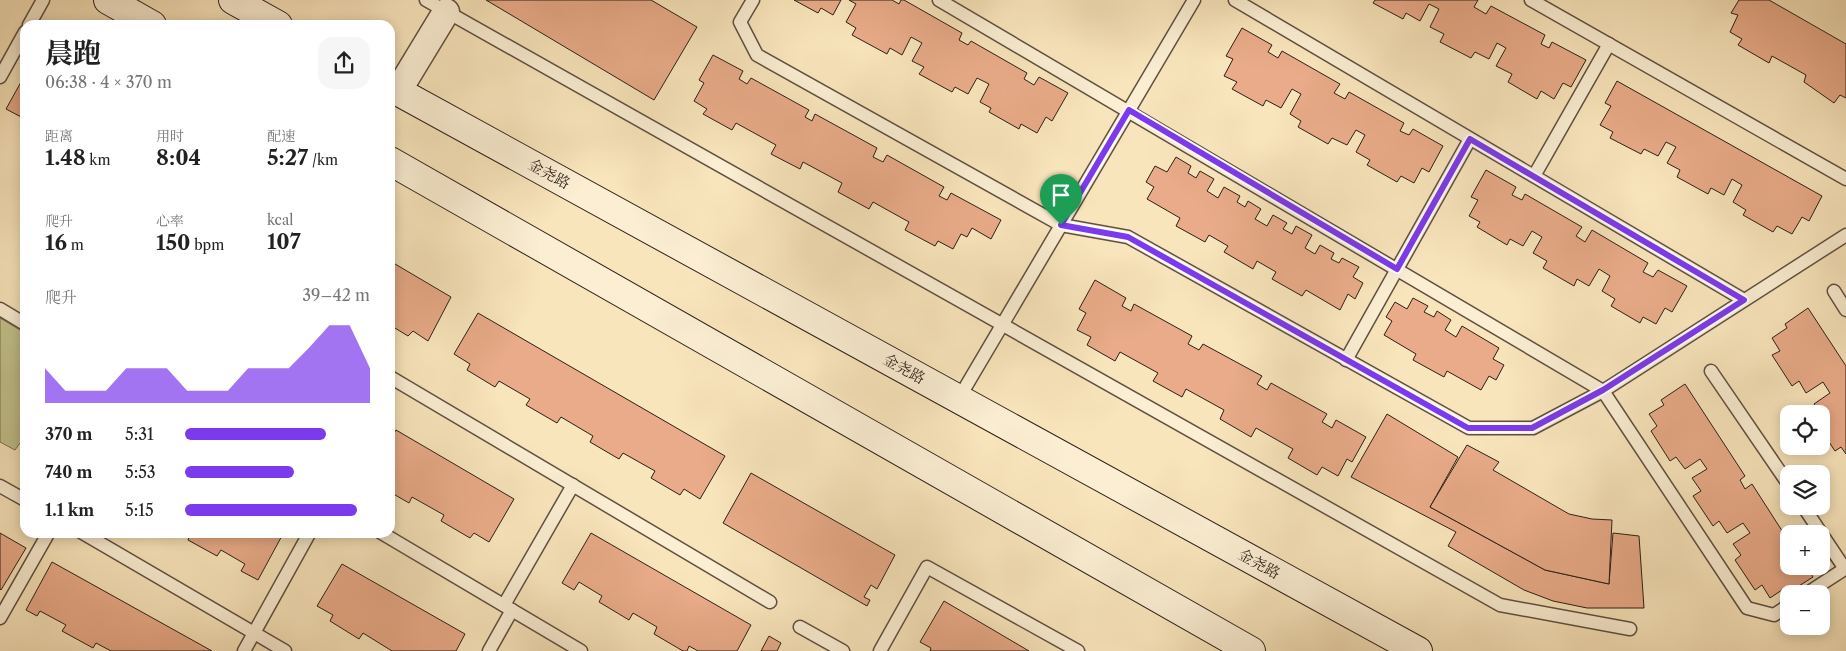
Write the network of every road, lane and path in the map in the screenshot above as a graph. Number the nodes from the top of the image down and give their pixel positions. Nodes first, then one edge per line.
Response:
1 (43, 0) edge
2 (108, 0) edge
3 (233, 0) edge
4 (753, 0) edge
5 (939, 0) edge
6 (1194, 0) edge
7 (1236, 0) edge
8 (1531, 0) edge
9 (436, 6) edge
10 (32, 20) edge
11 (143, 20) edge
12 (269, 20) edge
13 (20, 41) edge
14 (1609, 44) junction
15 (0, 76) edge
16 (395, 87) edge
17 (395, 90) edge
18 (1129, 110) junction
19 (1470, 139) junction
20 (395, 164) edge
21 (1534, 176) junction
22 (1846, 179) edge
23 (1061, 225) junction
24 (1846, 234) edge
25 (1397, 269) junction
26 (1834, 291) dead end
27 (1744, 300) junction
28 (0, 309) edge
29 (1846, 310) edge
30 (20, 321) edge
31 (1002, 324) junction
32 (1346, 360) junction
33 (1711, 371) dead end
34 (395, 380) edge
35 (1603, 390) junction
36 (959, 398) junction
37 (1780, 472) edge
38 (573, 485) junction
39 (0, 486) edge
40 (20, 497) edge
41 (1809, 515) edge
42 (46, 538) edge
43 (91, 538) edge
44 (307, 538) edge
45 (390, 538) edge
46 (1846, 568) edge
47 (1820, 585) edge
48 (770, 602) dead end
49 (508, 608) junction
50 (1780, 611) edge
51 (0, 618) edge
52 (800, 627) dead end
53 (1630, 629) dead end
54 (254, 633) junction
55 (244, 651) edge
56 (284, 651) edge
57 (489, 651) edge
58 (581, 651) edge
59 (843, 651) edge
60 (880, 651) edge
61 (1078, 651) edge
62 (1252, 651) edge
63 (1418, 651) edge

1 - 10 lane
2 - 11 main road
3 - 12 main road
4 - 23 lane
5 - 18 lane
6 - 18 lane
7 - 19 lane
8 - 14 lane
9 - 16 street
9 - 31 lane
13 - 15 lane
14 - 21 lane
14 - 22 lane
17 - 36 main road, 金尧路
18 - 23 lane
18 - 25 lane
19 - 21 lane
19 - 25 lane
20 - 62 main road
21 - 27 lane
23 - 31 lane
23 - 32 lane
24 - 27 lane
25 - 32 lane
25 - 35 lane
26 - 29 lane
27 - 35 lane
28 - 30 lane
31 - 36 lane
31 - 53 lane
32 - 35 lane
33 - 37 lane
34 - 38 lane
35 - 50 lane
36 - 63 main road, 金尧路
38 - 48 lane
38 - 49 lane
39 - 40 lane
41 - 46 lane
42 - 51 lane
43 - 54 lane
44 - 54 lane
45 - 49 lane
46 - 47 lane
49 - 57 lane
49 - 58 lane
52 - 59 lane
54 - 55 lane
54 - 56 lane
60 - 61 lane

